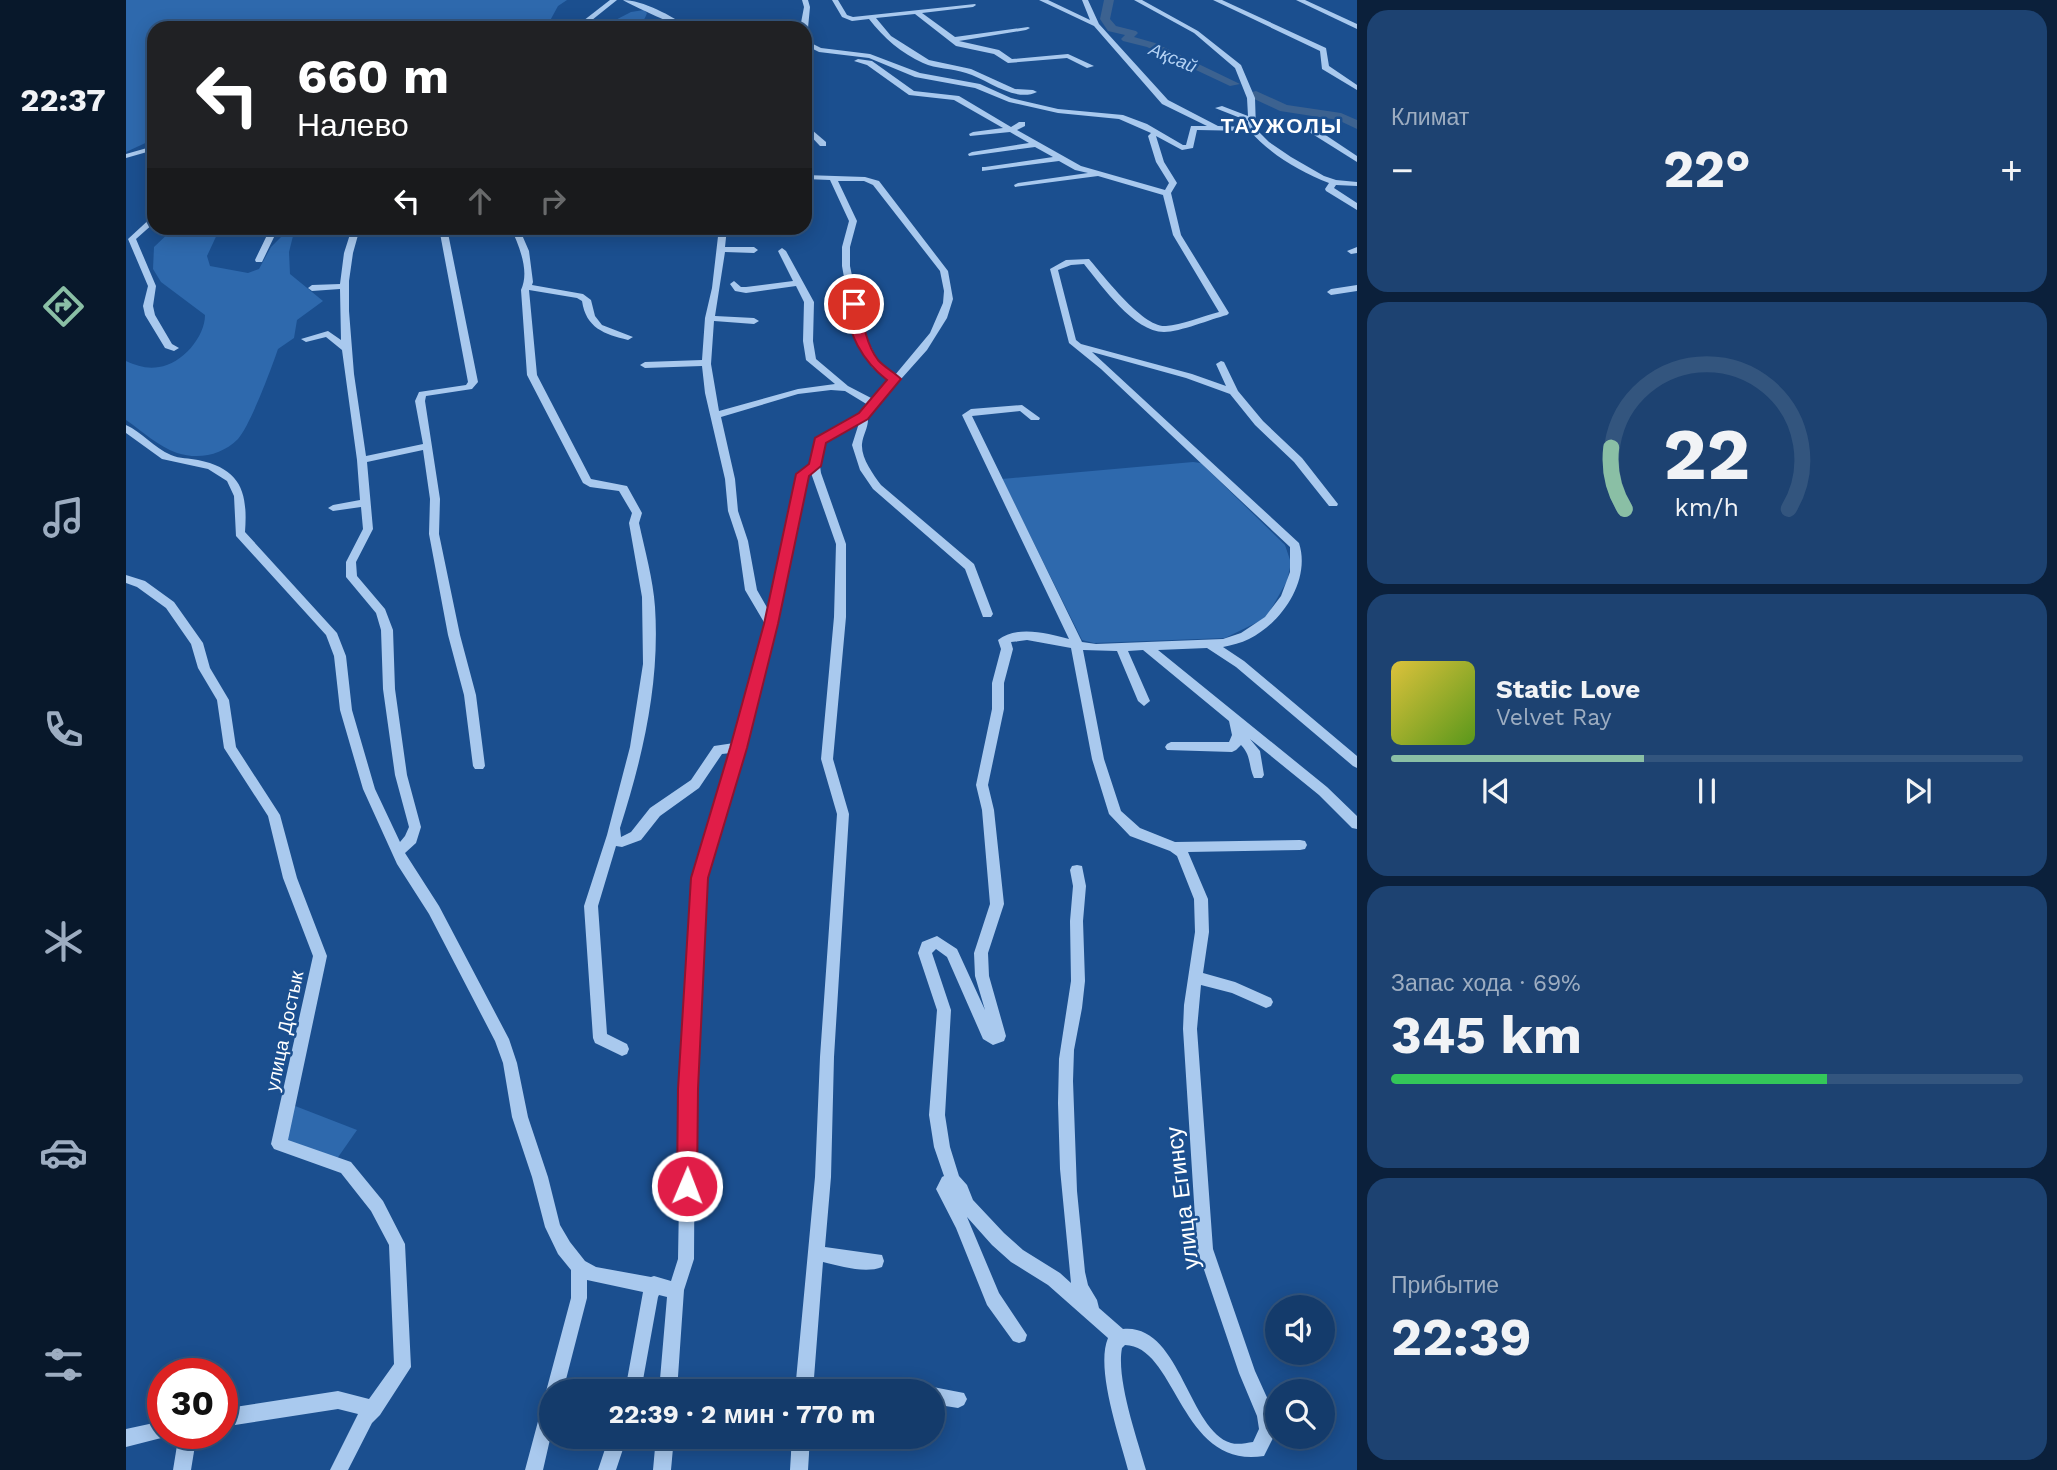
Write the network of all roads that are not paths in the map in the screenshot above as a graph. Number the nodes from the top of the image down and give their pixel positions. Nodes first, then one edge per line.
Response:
1 (614, 0) edge
2 (626, 0) edge
3 (805, 0) edge
4 (835, 0) edge
5 (1042, 0) edge
6 (1085, 0) edge
7 (1137, 0) edge
8 (1216, 0) edge
9 (1299, 0) edge
10 (973, 5) dead end
11 (918, 13) junction
12 (872, 18) junction
13 (587, 21) edge
14 (674, 21) edge
15 (804, 21) edge
16 (1096, 25) junction
17 (1357, 27) edge
18 (1026, 28) dead end
19 (952, 40) junction
20 (883, 42) dead end
21 (813, 48) edge
22 (812, 55) edge
23 (1090, 66) dead end
24 (904, 69) junction
25 (1357, 88) edge
26 (1033, 92) dead end
27 (1219, 108) dead end
28 (1022, 124) dead end
29 (1252, 124) junction
30 (1215, 127) junction
31 (1309, 128) dead end
32 (1011, 130) junction
33 (1156, 133) junction
34 (973, 134) dead end
35 (812, 135) edge
36 (823, 144) dead end
37 (1037, 144) junction
38 (147, 150) edge
39 (972, 154) dead end
40 (126, 156) edge
41 (1060, 158) junction
42 (1357, 160) edge
43 (985, 169) dead end
44 (1098, 175) junction
45 (812, 178) edge
46 (833, 179) junction
47 (1333, 183) junction
48 (1018, 184) dead end
49 (1357, 184) edge
50 (1167, 193) junction
51 (1357, 207) edge
52 (147, 225) edge
53 (271, 235) edge
54 (354, 235) edge
55 (444, 235) edge
56 (518, 235) edge
57 (722, 235) edge
58 (720, 249) junction
59 (754, 250) dead end
60 (782, 251) dead end
61 (259, 260) dead end
62 (799, 283) junction
63 (734, 284) dead end
64 (344, 286) junction
65 (528, 287) junction
66 (312, 288) dead end
67 (1357, 288) edge
68 (1331, 292) dead end
69 (710, 318) junction
70 (754, 321) dead end
71 (628, 337) dead end
72 (306, 339) dead end
73 (1076, 346) junction
74 (174, 348) dead end
75 (348, 350) junction
76 (706, 363) junction
77 (1221, 364) dead end
78 (645, 365) dead end
79 (894, 379) junction
80 (845, 388) junction
81 (1233, 392) junction
82 (873, 404) junction
83 (716, 415) junction
84 (863, 416) junction
85 (1035, 418) dead end
86 (126, 428) edge
87 (428, 446) junction
88 (362, 460) junction
89 (815, 466) junction
90 (365, 503) junction
91 (1333, 504) dead end
92 (333, 508) dead end
93 (126, 579) edge
94 (987, 614) dead end
95 (771, 624) junction
96 (1208, 643) junction
97 (1144, 645) junction
98 (1077, 646) junction
99 (1120, 646) junction
100 (1144, 701) dead end
101 (1235, 720) junction
102 (1239, 734) junction
103 (1171, 747) dead end
104 (738, 748) junction
105 (1357, 764) edge
106 (479, 766) dead end
107 (1258, 775) dead end
108 (1357, 824) edge
109 (620, 838) junction
110 (1300, 845) dead end
111 (1175, 847) junction
112 (400, 850) junction
113 (1077, 870) dead end
114 (1196, 977) junction
115 (1266, 1002) dead end
116 (622, 1049) dead end
117 (953, 1180) junction
118 (817, 1253) junction
119 (876, 1262) dead end
120 (586, 1271) junction
121 (1074, 1273) junction
122 (654, 1284) junction
123 (1062, 1286) junction
124 (676, 1290) junction
125 (1114, 1333) junction
126 (1019, 1335) dead end
127 (557, 1379) edge
128 (636, 1379) edge
129 (669, 1379) edge
130 (806, 1379) edge
131 (945, 1397) edge
132 (958, 1399) dead end
133 (374, 1409) junction
134 (238, 1416) edge
135 (147, 1433) edge
136 (126, 1438) edge
137 (185, 1449) edge
138 (539, 1449) edge
139 (614, 1449) edge
140 (664, 1449) edge
141 (800, 1449) edge
142 (182, 1470) edge
143 (339, 1470) edge
144 (534, 1470) edge
145 (607, 1470) edge
146 (662, 1470) edge
147 (799, 1470) edge
148 (1138, 1470) edge

1 - 13 street
2 - 14 street
3 - 15 street
4 - 12 street
5 - 16 street
6 - 16 street
7 - 29 street
8 - 25 street
9 - 17 street
10 - 11 street
11 - 12 street
11 - 19 street
12 - 26 street
16 - 30 street
18 - 19 street
19 - 23 street
20 - 24 street
21 - 24 street
22 - 32 street
24 - 33 street
27 - 29 street
28 - 32 street
29 - 30 street
29 - 47 street
30 - 33 street
31 - 42 street
32 - 34 street
32 - 37 street
33 - 50 street
35 - 36 street
37 - 39 street
37 - 41 street
38 - 40 street
41 - 43 street
41 - 44 street
44 - 48 street
44 - 50 street
45 - 46 street
46 - 79 street
46 - 79 street
47 - 49 street
47 - 51 street
50 - 73 street
52 - 74 street
53 - 61 street
54 - 64 street
55 - 87 street
56 - 65 street
57 - 58 street
58 - 59 street
58 - 69 street
60 - 62 street
62 - 63 street
62 - 80 street
64 - 66 street
64 - 75 street
65 - 71 street
65 - 109 street
67 - 68 street
69 - 70 street
69 - 76 street
72 - 75 street
73 - 81 street
73 - 96 street
75 - 88 street
76 - 78 street
76 - 83 street
77 - 81 street
79 - 82 street
80 - 82 street
80 - 83 street
81 - 91 street
82 - 84 street
83 - 95 street
84 - 89 street
84 - 94 street
85 - 98 street
86 - 112 street
87 - 88 street
87 - 106 street
88 - 90 street
89 - 95 street
89 - 118 street
90 - 92 street
90 - 112 street
93 - 133 street, улица Достык
95 - 104 street
96 - 97 street
96 - 105 street
97 - 99 street
97 - 101 street
98 - 99 street
98 - 111 street
98 - 117 street
99 - 100 street
101 - 102 street
101 - 108 street
102 - 103 street
102 - 107 street
104 - 109 street
104 - 124 street
109 - 116 street
110 - 111 street
111 - 114 street, улица Егинсу
112 - 120 street
113 - 121 street
114 - 115 street
114 - 125 street, улица Егинсу
117 - 123 street
117 - 126 street
118 - 119 street
118 - 130 street
120 - 122 street
120 - 127 street
121 - 123 street
121 - 125 street
122 - 124 street
122 - 128 street
123 - 125 street
124 - 129 street
125 - 148 street
131 - 132 street
133 - 134 street
133 - 143 street, улица Достык
135 - 136 street
137 - 142 street
138 - 144 street
139 - 145 street
140 - 146 street
141 - 147 street

